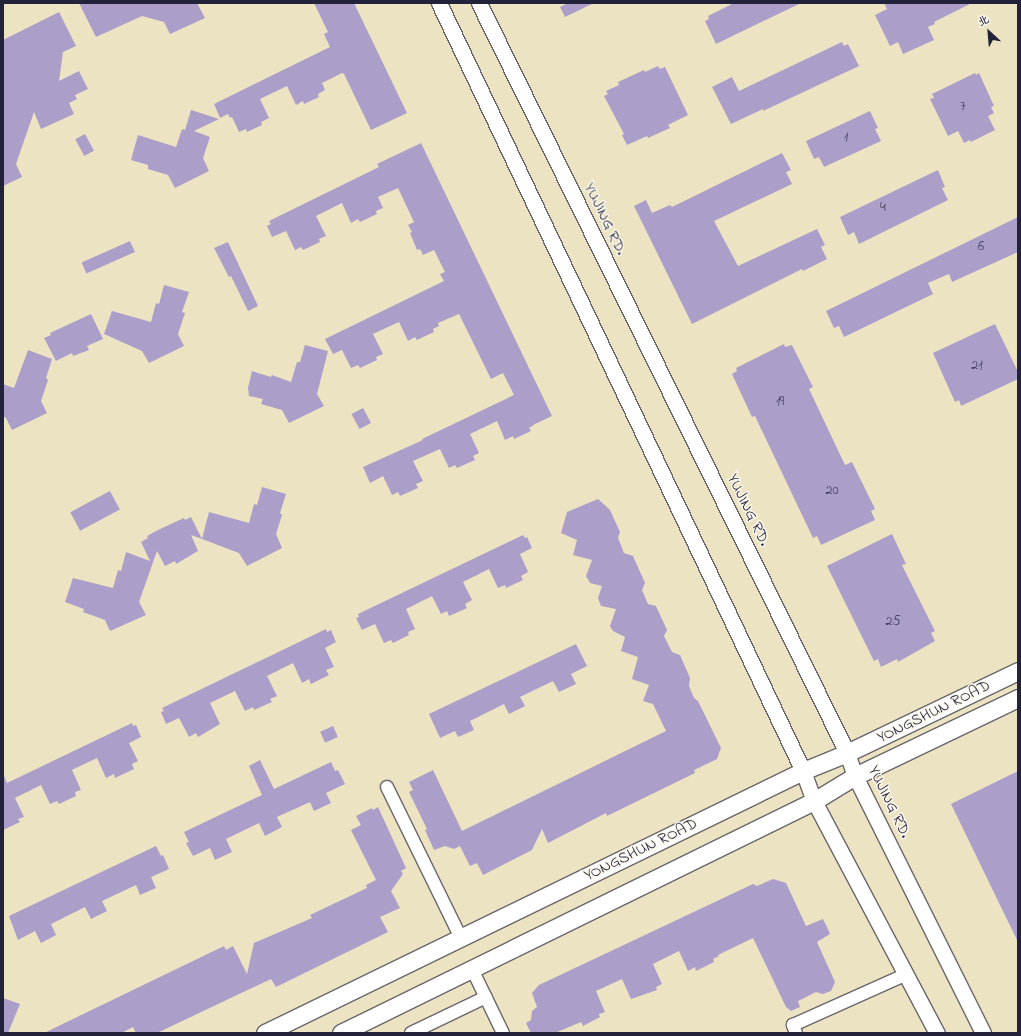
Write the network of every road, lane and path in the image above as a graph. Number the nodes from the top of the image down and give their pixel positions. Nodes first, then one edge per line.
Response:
1 (439, 3) edge
2 (479, 3) edge
3 (1018, 671) edge
4 (1018, 698) edge
5 (847, 753) junction
6 (803, 771) junction
7 (855, 776) junction
8 (387, 787) dead end
9 (814, 801) junction
10 (461, 938) junction
11 (472, 969) junction
12 (905, 975) junction
13 (486, 997) junction
14 (266, 1033) edge
15 (341, 1033) edge
16 (412, 1033) edge
17 (503, 1033) edge
18 (796, 1033) edge
19 (937, 1033) edge
20 (983, 1033) edge

1 - 6 street
2 - 5 street, YUJING RD.
3 - 5 main road, YONGSHUN ROAD
4 - 7 main road, YONGSHUN ROAD
5 - 6 main road, YONGSHUN ROAD
5 - 7 street, YUJING RD.
6 - 9 street
6 - 10 main road, YONGSHUN ROAD
7 - 9 main road, YONGSHUN ROAD
7 - 20 street, YUJING RD.
8 - 10 street
9 - 11 main road, YONGSHUN ROAD
9 - 12 street
10 - 14 main road, YONGSHUN ROAD
11 - 13 street
11 - 15 main road, YONGSHUN ROAD
12 - 18 street
12 - 19 street
13 - 16 street
13 - 17 street

